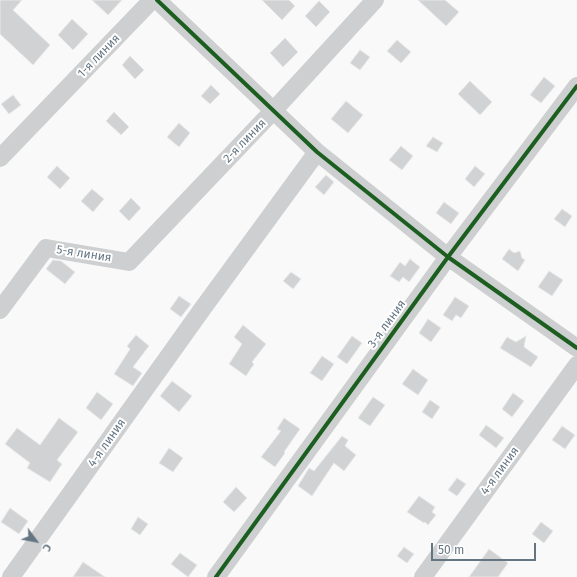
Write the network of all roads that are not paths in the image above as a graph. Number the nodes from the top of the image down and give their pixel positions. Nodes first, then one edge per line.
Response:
1 (152, 0) edge
2 (157, 0) edge
3 (375, 0) edge
4 (577, 86) edge
5 (273, 111) junction
6 (317, 152) junction
7 (0, 158) edge
8 (161, 228) joint
9 (448, 257) junction
10 (0, 310) edge
11 (577, 348) edge
12 (577, 365) edge
13 (12, 577) edge
14 (216, 577) edge
15 (423, 577) edge

1 - 7 street, 1-я линия
2 - 5 street
3 - 5 street, 2-я линия
4 - 9 street, 3-я линия
5 - 6 street
5 - 8 street, 2-я линия
6 - 9 street
6 - 13 street, 4-я линия
8 - 10 street, 5-я линия
9 - 11 street
9 - 14 street, 3-я линия
12 - 15 street, 4-я линия

